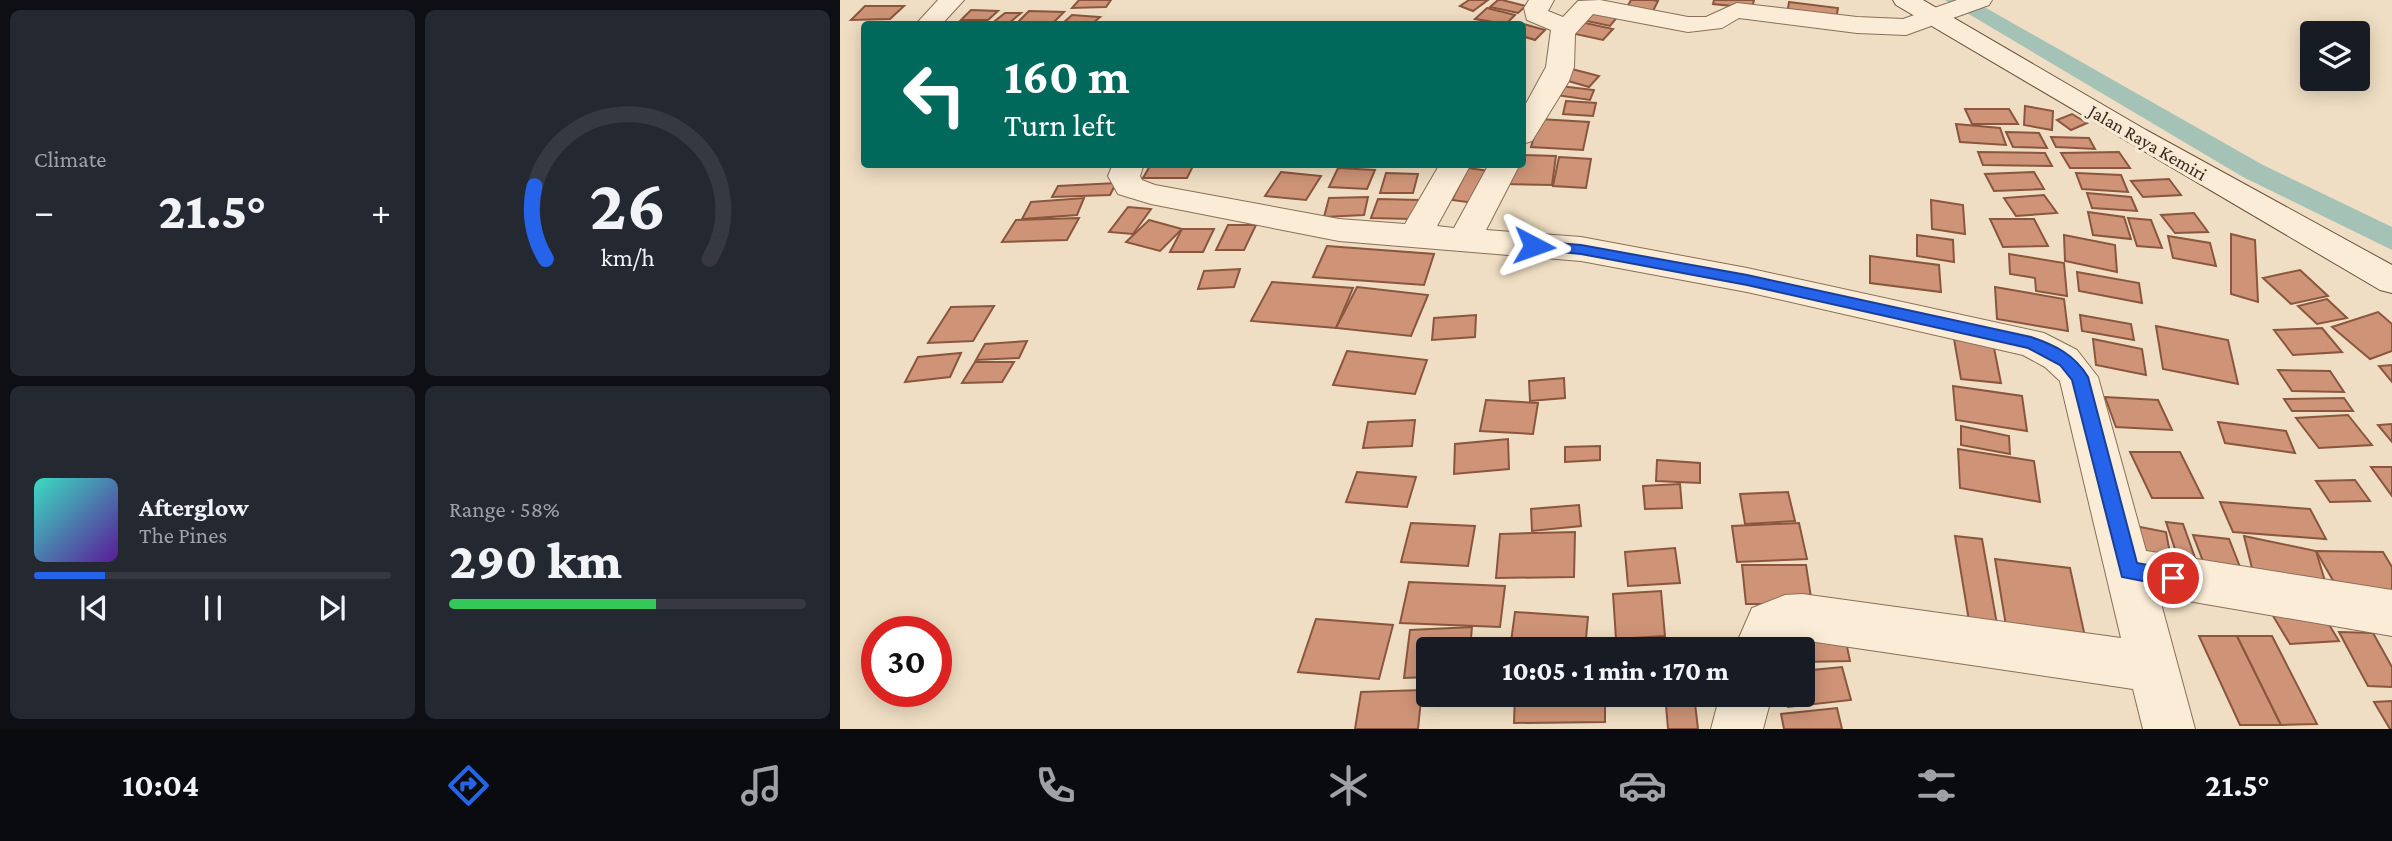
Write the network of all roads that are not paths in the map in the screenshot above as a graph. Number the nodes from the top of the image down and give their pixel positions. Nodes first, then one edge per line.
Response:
1 (952, 0) edge
2 (1542, 0) edge
3 (1905, 0) edge
4 (1980, 0) edge
5 (1942, 14) junction
6 (931, 21) edge
7 (1567, 27) junction
8 (1532, 102) edge
9 (1526, 122) edge
10 (1128, 168) edge
11 (1455, 168) edge
12 (1503, 168) edge
13 (1415, 237) junction
14 (1463, 241) junction
15 (2392, 281) edge
16 (2129, 570) junction
17 (2392, 613) edge
18 (1764, 637) edge
19 (2153, 667) junction
20 (1743, 707) edge
21 (1737, 729) edge
22 (2169, 729) edge

1 - 6 street
2 - 7 street
3 - 5 street, Jalan Raya Kemiri
4 - 5 street
5 - 7 street
5 - 15 street, Jalan Raya Kemiri
7 - 8 street
8 - 9 street
10 - 13 street
11 - 13 street
12 - 14 street
13 - 14 street
14 - 16 street
16 - 17 street
16 - 19 street
18 - 19 street
19 - 22 street
20 - 21 street

